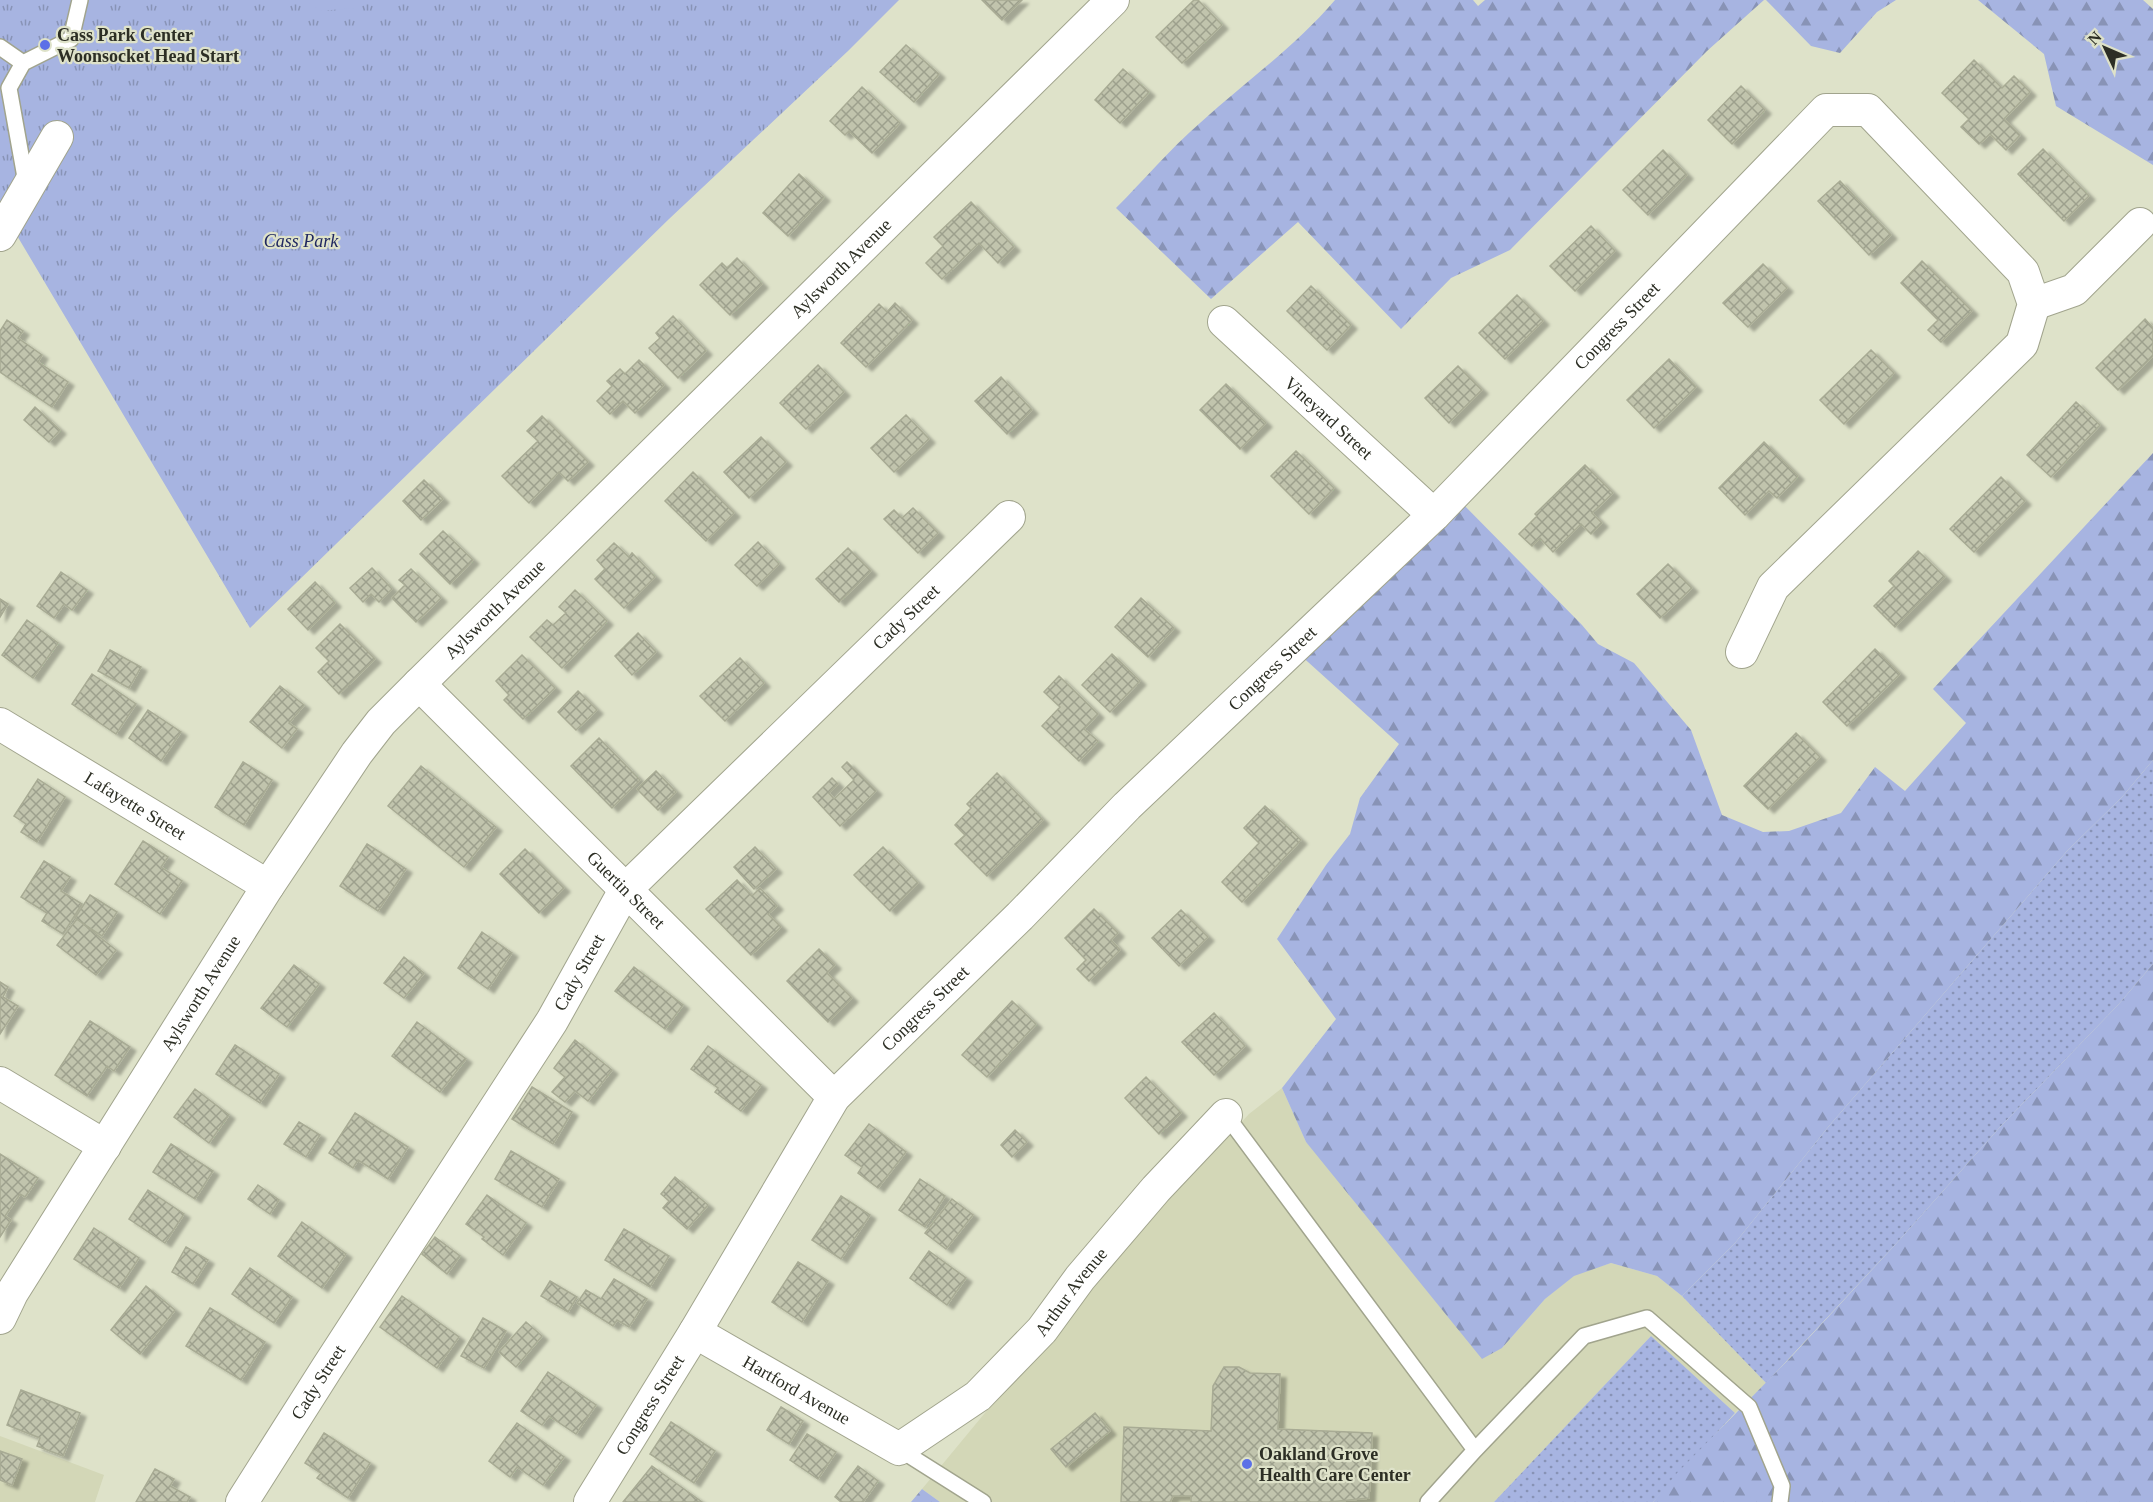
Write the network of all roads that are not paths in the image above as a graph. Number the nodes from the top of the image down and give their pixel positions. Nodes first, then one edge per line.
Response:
1 (80, 0) edge
2 (1113, 0) edge
3 (0, 47) edge
4 (23, 63) junction
5 (57, 137) dead end
6 (27, 189) junction
7 (2140, 224) dead end
8 (0, 235) edge
9 (2034, 304) junction
10 (1224, 322) dead end
11 (1434, 515) junction
12 (1008, 517) dead end
13 (1742, 652) dead end
14 (419, 684) junction
15 (0, 724) edge
16 (268, 886) junction
17 (626, 890) junction
18 (0, 1083) edge
19 (834, 1096) junction
20 (1226, 1115) joint
21 (105, 1146) junction
22 (0, 1318) edge
23 (694, 1332) junction
24 (899, 1449) junction
25 (1475, 1450) junction
26 (242, 1502) edge
27 (590, 1502) edge
28 (983, 1502) edge
29 (1428, 1502) edge
30 (1780, 1502) edge

1 - 4 lane
2 - 14 street, Aylsworth Avenue
3 - 4 lane
4 - 6 lane
5 - 6 street
6 - 8 street
7 - 9 street
9 - 11 street, Congress Street
9 - 13 street
10 - 11 street, Vineyard Street
11 - 19 street, Congress Street
12 - 17 street, Cady Street
14 - 16 street, Aylsworth Avenue
14 - 17 street, Guertin Street
15 - 16 street, Lafayette Street
16 - 21 street, Aylsworth Avenue
17 - 19 street, Guertin Street
17 - 26 street, Cady Street
18 - 21 street
19 - 23 street, Congress Street
20 - 24 street, Arthur Avenue
20 - 25 lane
21 - 22 street, Aylsworth Avenue
23 - 24 street, Hartford Avenue
23 - 27 street, Congress Street
24 - 28 lane
25 - 29 lane
25 - 30 lane

